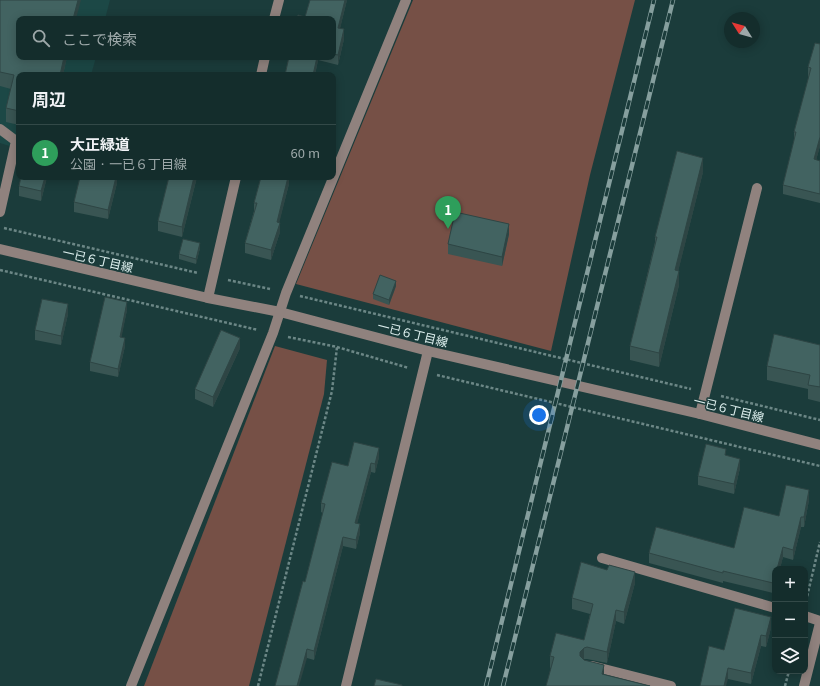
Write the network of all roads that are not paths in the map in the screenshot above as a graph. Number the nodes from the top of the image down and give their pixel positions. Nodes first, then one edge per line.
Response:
1 (279, 0) edge
2 (406, 0) edge
3 (275, 16) edge
4 (264, 60) edge
5 (262, 72) edge
6 (0, 129) edge
7 (336, 171) edge
8 (235, 180) edge
9 (332, 180) edge
10 (757, 188) dead end
11 (0, 212) edge
12 (0, 250) edge
13 (208, 298) junction
14 (280, 312) junction
15 (428, 351) junction
16 (700, 414) junction
17 (820, 445) edge
18 (602, 558) dead end
19 (772, 607) edge
20 (808, 617) edge
21 (820, 622) edge
22 (586, 665) edge
23 (132, 686) edge
24 (346, 686) edge
25 (671, 686) edge
26 (804, 686) edge

1 - 3 street
2 - 7 street
4 - 5 street
6 - 11 street
8 - 13 street
9 - 14 street
10 - 16 street
12 - 13 street, 一已６丁目線
13 - 14 street, 一已６丁目線
14 - 15 street, 一已６丁目線
14 - 23 street
15 - 16 street, 一已６丁目線
15 - 24 street
16 - 17 street, 一已６丁目線
18 - 19 street
20 - 21 street
21 - 26 street
22 - 25 street

